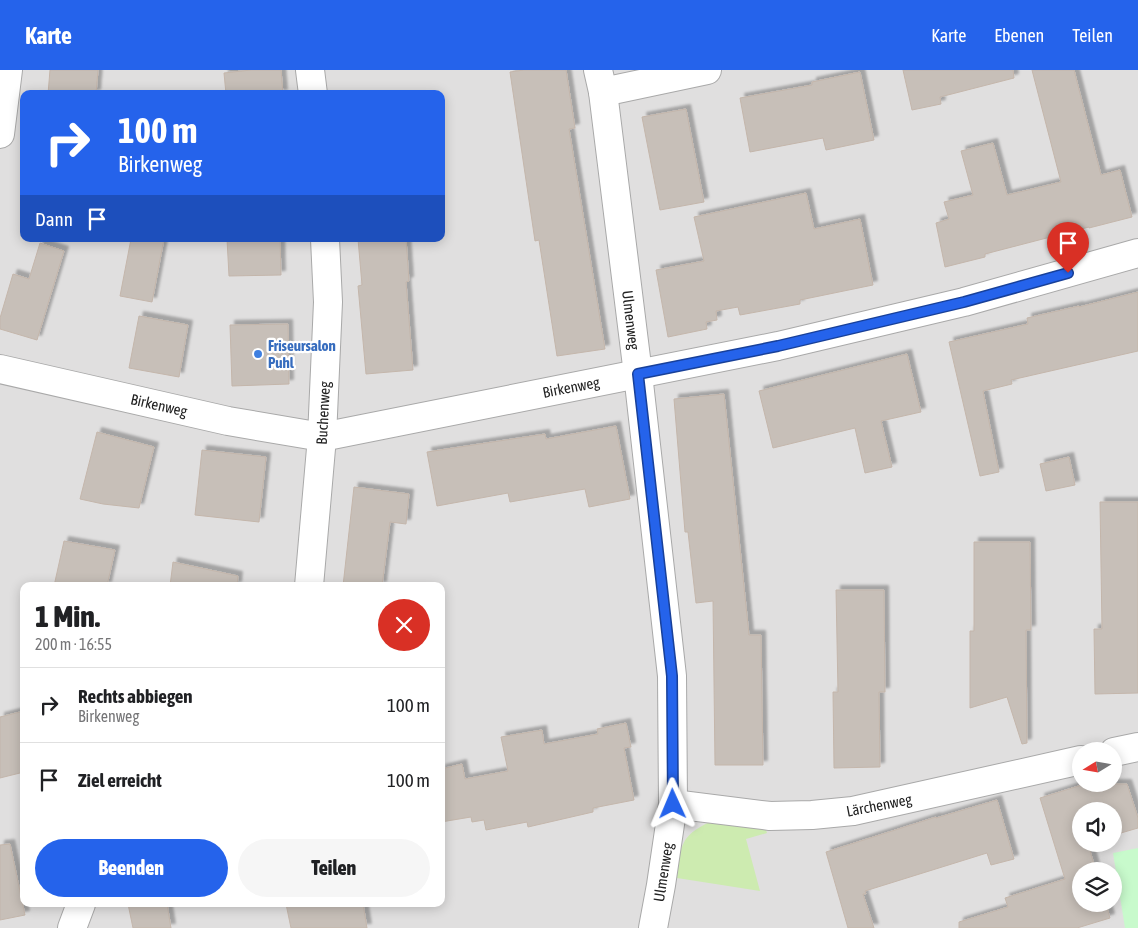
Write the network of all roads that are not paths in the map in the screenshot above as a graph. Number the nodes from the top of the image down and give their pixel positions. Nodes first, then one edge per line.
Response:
1 (8, 70) edge
2 (310, 70) edge
3 (707, 70) edge
4 (600, 81) edge
5 (312, 90) edge
6 (0, 134) edge
7 (325, 242) edge
8 (1138, 253) edge
9 (0, 369) edge
10 (638, 374) junction
11 (322, 437) junction
12 (309, 582) edge
13 (1138, 747) edge
14 (1122, 750) edge
15 (1072, 762) edge
16 (673, 804) junction
17 (80, 907) edge
18 (72, 928) edge
19 (653, 928) edge

1 - 6 street
2 - 5 street
3 - 4 street
4 - 10 street, Ulmenweg
7 - 11 street, Buchenweg
8 - 10 street, Birkenweg
9 - 11 street, Birkenweg
10 - 11 street, Birkenweg
10 - 16 street, Ulmenweg
11 - 12 street, Buchenweg
13 - 14 street
15 - 16 street, Lärchenweg
16 - 19 street, Ulmenweg
17 - 18 street

